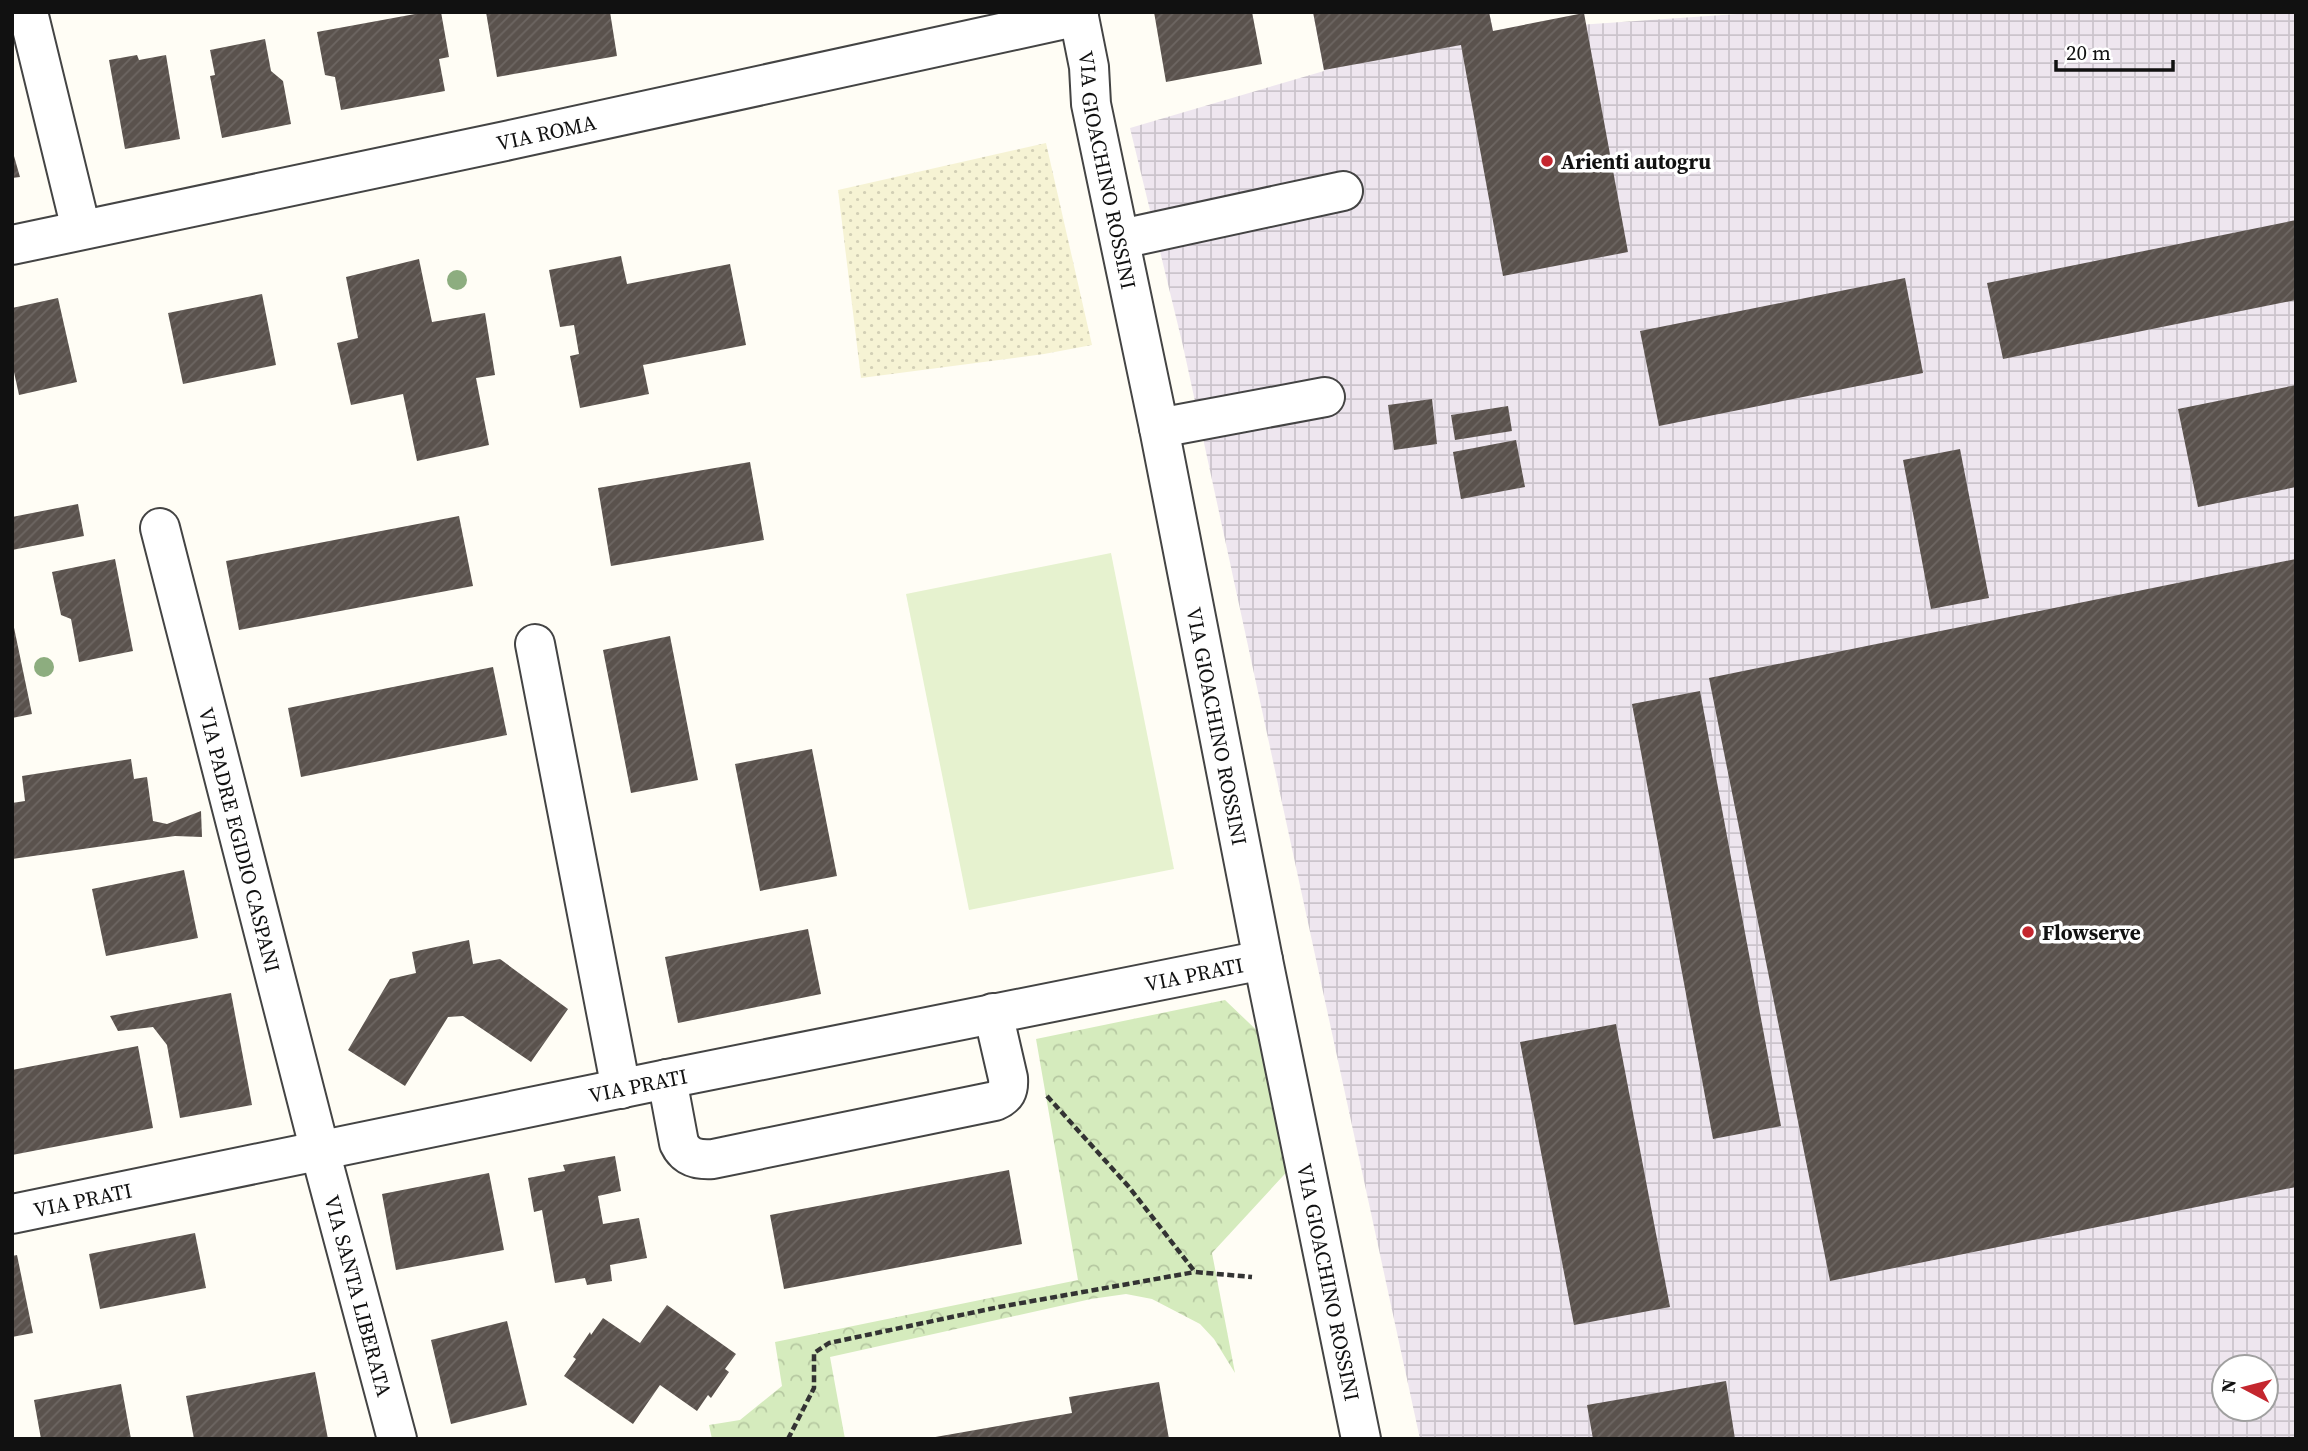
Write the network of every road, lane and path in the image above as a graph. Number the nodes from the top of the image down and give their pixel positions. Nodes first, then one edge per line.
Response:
1 (28, 12) edge
2 (1079, 14) edge
3 (1343, 191) dead end
4 (80, 229) junction
5 (1121, 239) junction
6 (12, 245) edge
7 (1325, 397) dead end
8 (1159, 428) junction
9 (160, 528) dead end
10 (535, 644) dead end
11 (1263, 960) junction
12 (993, 1013) junction
13 (1009, 1078) junction
14 (667, 1079) junction
15 (621, 1089) junction
16 (320, 1151) junction
17 (12, 1214) edge
18 (1195, 1272) junction
19 (1252, 1277) dead end
20 (397, 1439) edge
21 (788, 1439) edge
22 (1361, 1439) edge

1 - 4 street
2 - 4 street, VIA ROMA
2 - 5 street, VIA GIOACHINO ROSSINI
3 - 5 street
4 - 6 street, VIA ROMA
5 - 8 street, VIA GIOACHINO ROSSINI
7 - 8 street
8 - 11 street, VIA GIOACHINO ROSSINI
9 - 16 street, VIA PADRE EGIDIO CASPANI
10 - 15 street
11 - 12 street, VIA PRATI
11 - 22 street, VIA GIOACHINO ROSSINI
12 - 13 street
12 - 14 street, VIA PRATI
13 - 14 street
13 - 18 path
14 - 15 street, VIA PRATI
15 - 16 street, VIA PRATI
16 - 17 street, VIA PRATI
16 - 20 street, VIA SANTA LIBERATA
18 - 19 path
18 - 21 path

